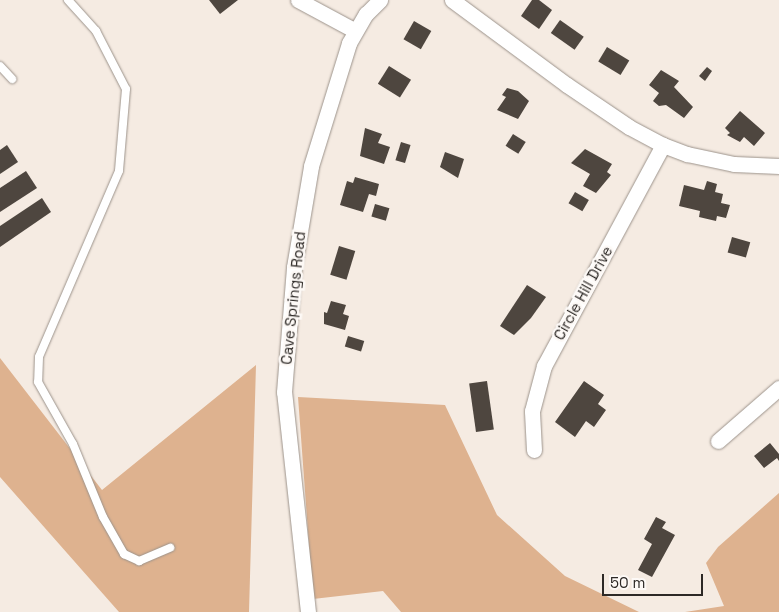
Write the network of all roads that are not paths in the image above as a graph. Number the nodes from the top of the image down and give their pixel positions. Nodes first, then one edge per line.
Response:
1 (68, 0) edge
2 (298, 0) edge
3 (380, 0) edge
4 (452, 0) edge
5 (354, 30) junction
6 (0, 66) edge
7 (12, 79) dead end
8 (664, 145) junction
9 (779, 166) edge
10 (779, 388) edge
11 (718, 441) dead end
12 (534, 450) dead end
13 (170, 548) dead end
14 (308, 612) edge

1 - 13 lane
2 - 5 street
3 - 5 street, Cave Springs Road
4 - 8 street
5 - 14 street, Cave Springs Road
6 - 7 lane
8 - 9 street
8 - 12 street, Circle Hill Drive
10 - 11 street

